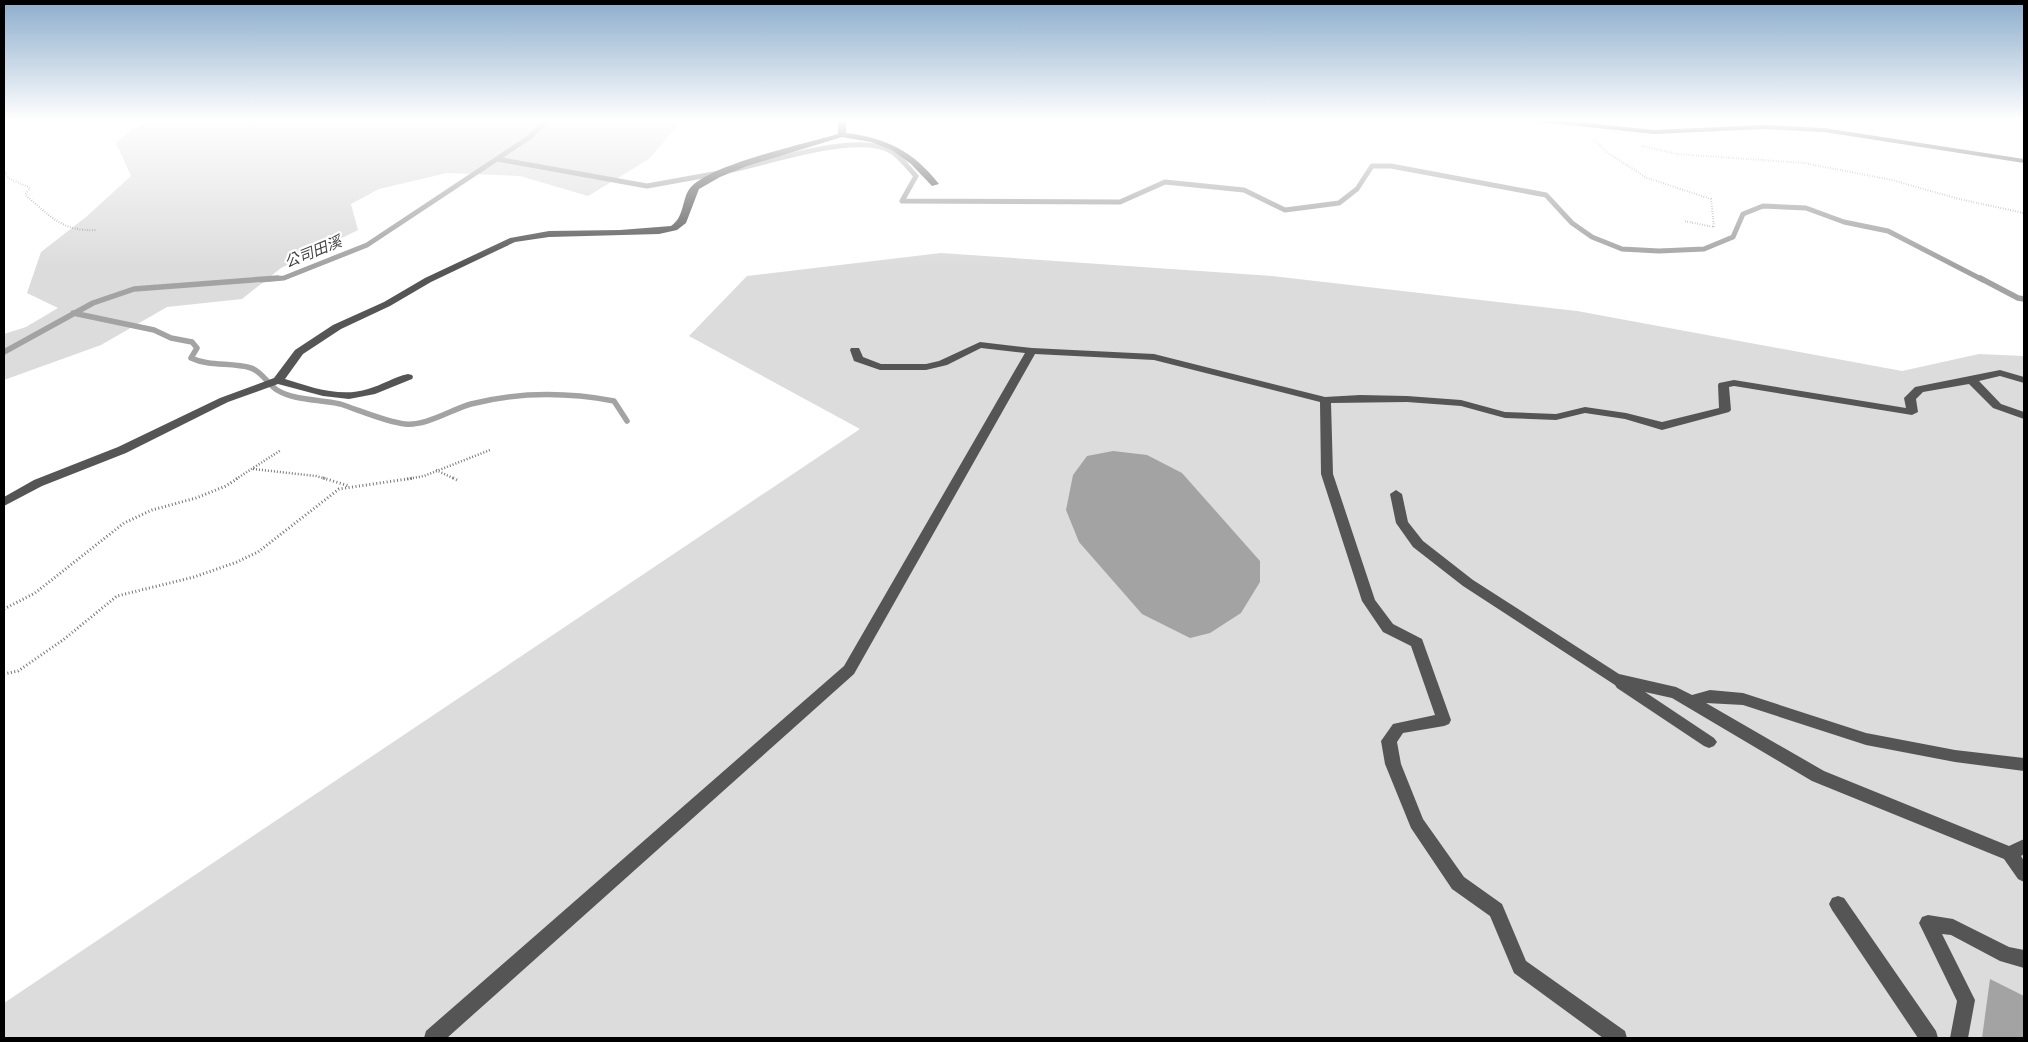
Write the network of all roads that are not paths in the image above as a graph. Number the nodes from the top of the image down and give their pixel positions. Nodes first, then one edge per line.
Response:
1 (735, 169) edge
2 (922, 169) edge
3 (935, 184) dead end
4 (855, 350) dead end
5 (1032, 352) junction
6 (408, 377) dead end
7 (1971, 380) junction
8 (2024, 380) edge
9 (275, 381) junction
10 (1325, 400) junction
11 (2024, 416) edge
12 (1396, 494) dead end
13 (4, 502) edge
14 (1615, 679) junction
15 (1689, 702) junction
16 (1709, 742) dead end
17 (2024, 764) edge
18 (2017, 850) edge
19 (2024, 874) edge
20 (1838, 904) dead end
21 (2024, 959) edge
22 (433, 1038) edge
23 (1618, 1038) edge
24 (1929, 1038) edge
25 (1959, 1038) edge

1 - 9 street
2 - 3 street
4 - 5 street
5 - 10 street
5 - 22 street
6 - 9 street
7 - 8 street
7 - 10 street
7 - 11 street
9 - 13 street
10 - 23 street
12 - 14 street
14 - 15 street
14 - 16 street
15 - 17 street
15 - 18 street
18 - 19 street
20 - 24 street
21 - 25 street

